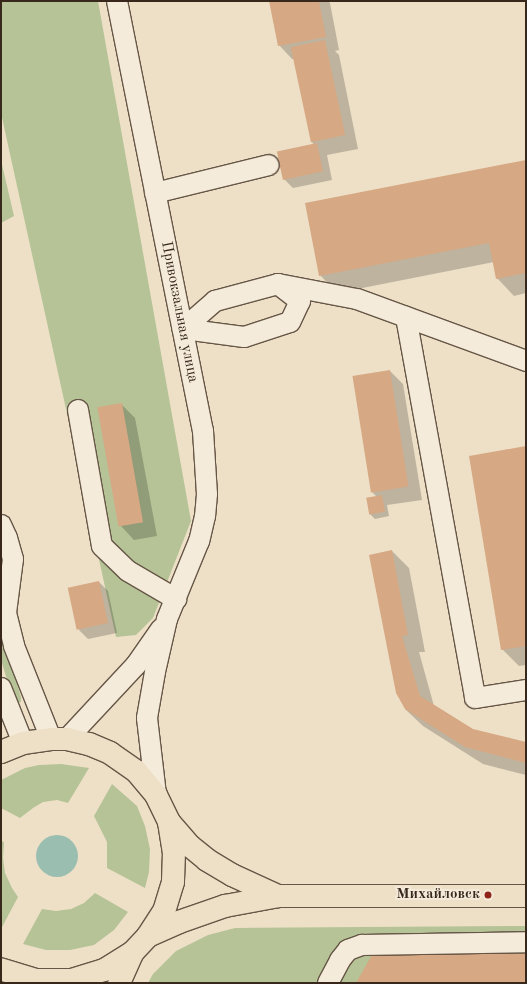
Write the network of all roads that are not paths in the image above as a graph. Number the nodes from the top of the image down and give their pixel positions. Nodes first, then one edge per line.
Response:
1 (117, 1) edge
2 (269, 165) dead end
3 (156, 193) junction
4 (278, 284) junction
5 (406, 317) junction
6 (183, 328) junction
7 (526, 361) edge
8 (78, 410) dead end
9 (1, 525) edge
10 (176, 598) junction
11 (167, 619) junction
12 (1, 688) edge
13 (526, 690) edge
14 (59, 739) junction
15 (9, 746) edge
16 (156, 795) junction
17 (169, 822) junction
18 (279, 896) junction
19 (526, 896) edge
20 (148, 936) junction
21 (526, 942) edge
22 (133, 952) junction
23 (1, 968) edge
24 (1, 978) edge
25 (6, 983) edge
26 (119, 983) edge
27 (328, 983) edge

1 - 3 street, Привокзальная улица
2 - 3 street
3 - 6 street, Привокзальная улица
4 - 5 street
4 - 6 street
4 - 6 street
5 - 7 street
5 - 13 street
6 - 10 street, Привокзальная улица
8 - 10 street
9 - 14 street
10 - 11 street, Привокзальная улица
11 - 14 street, Привокзальная улица
11 - 16 street, Привокзальная улица
12 - 15 street
14 - 15 main road
14 - 16 main road
16 - 17 main road
17 - 18 main road
17 - 20 main road
18 - 19 main road
18 - 20 main road
20 - 22 main road
21 - 27 street
22 - 23 main road
22 - 26 main road
24 - 25 main road

